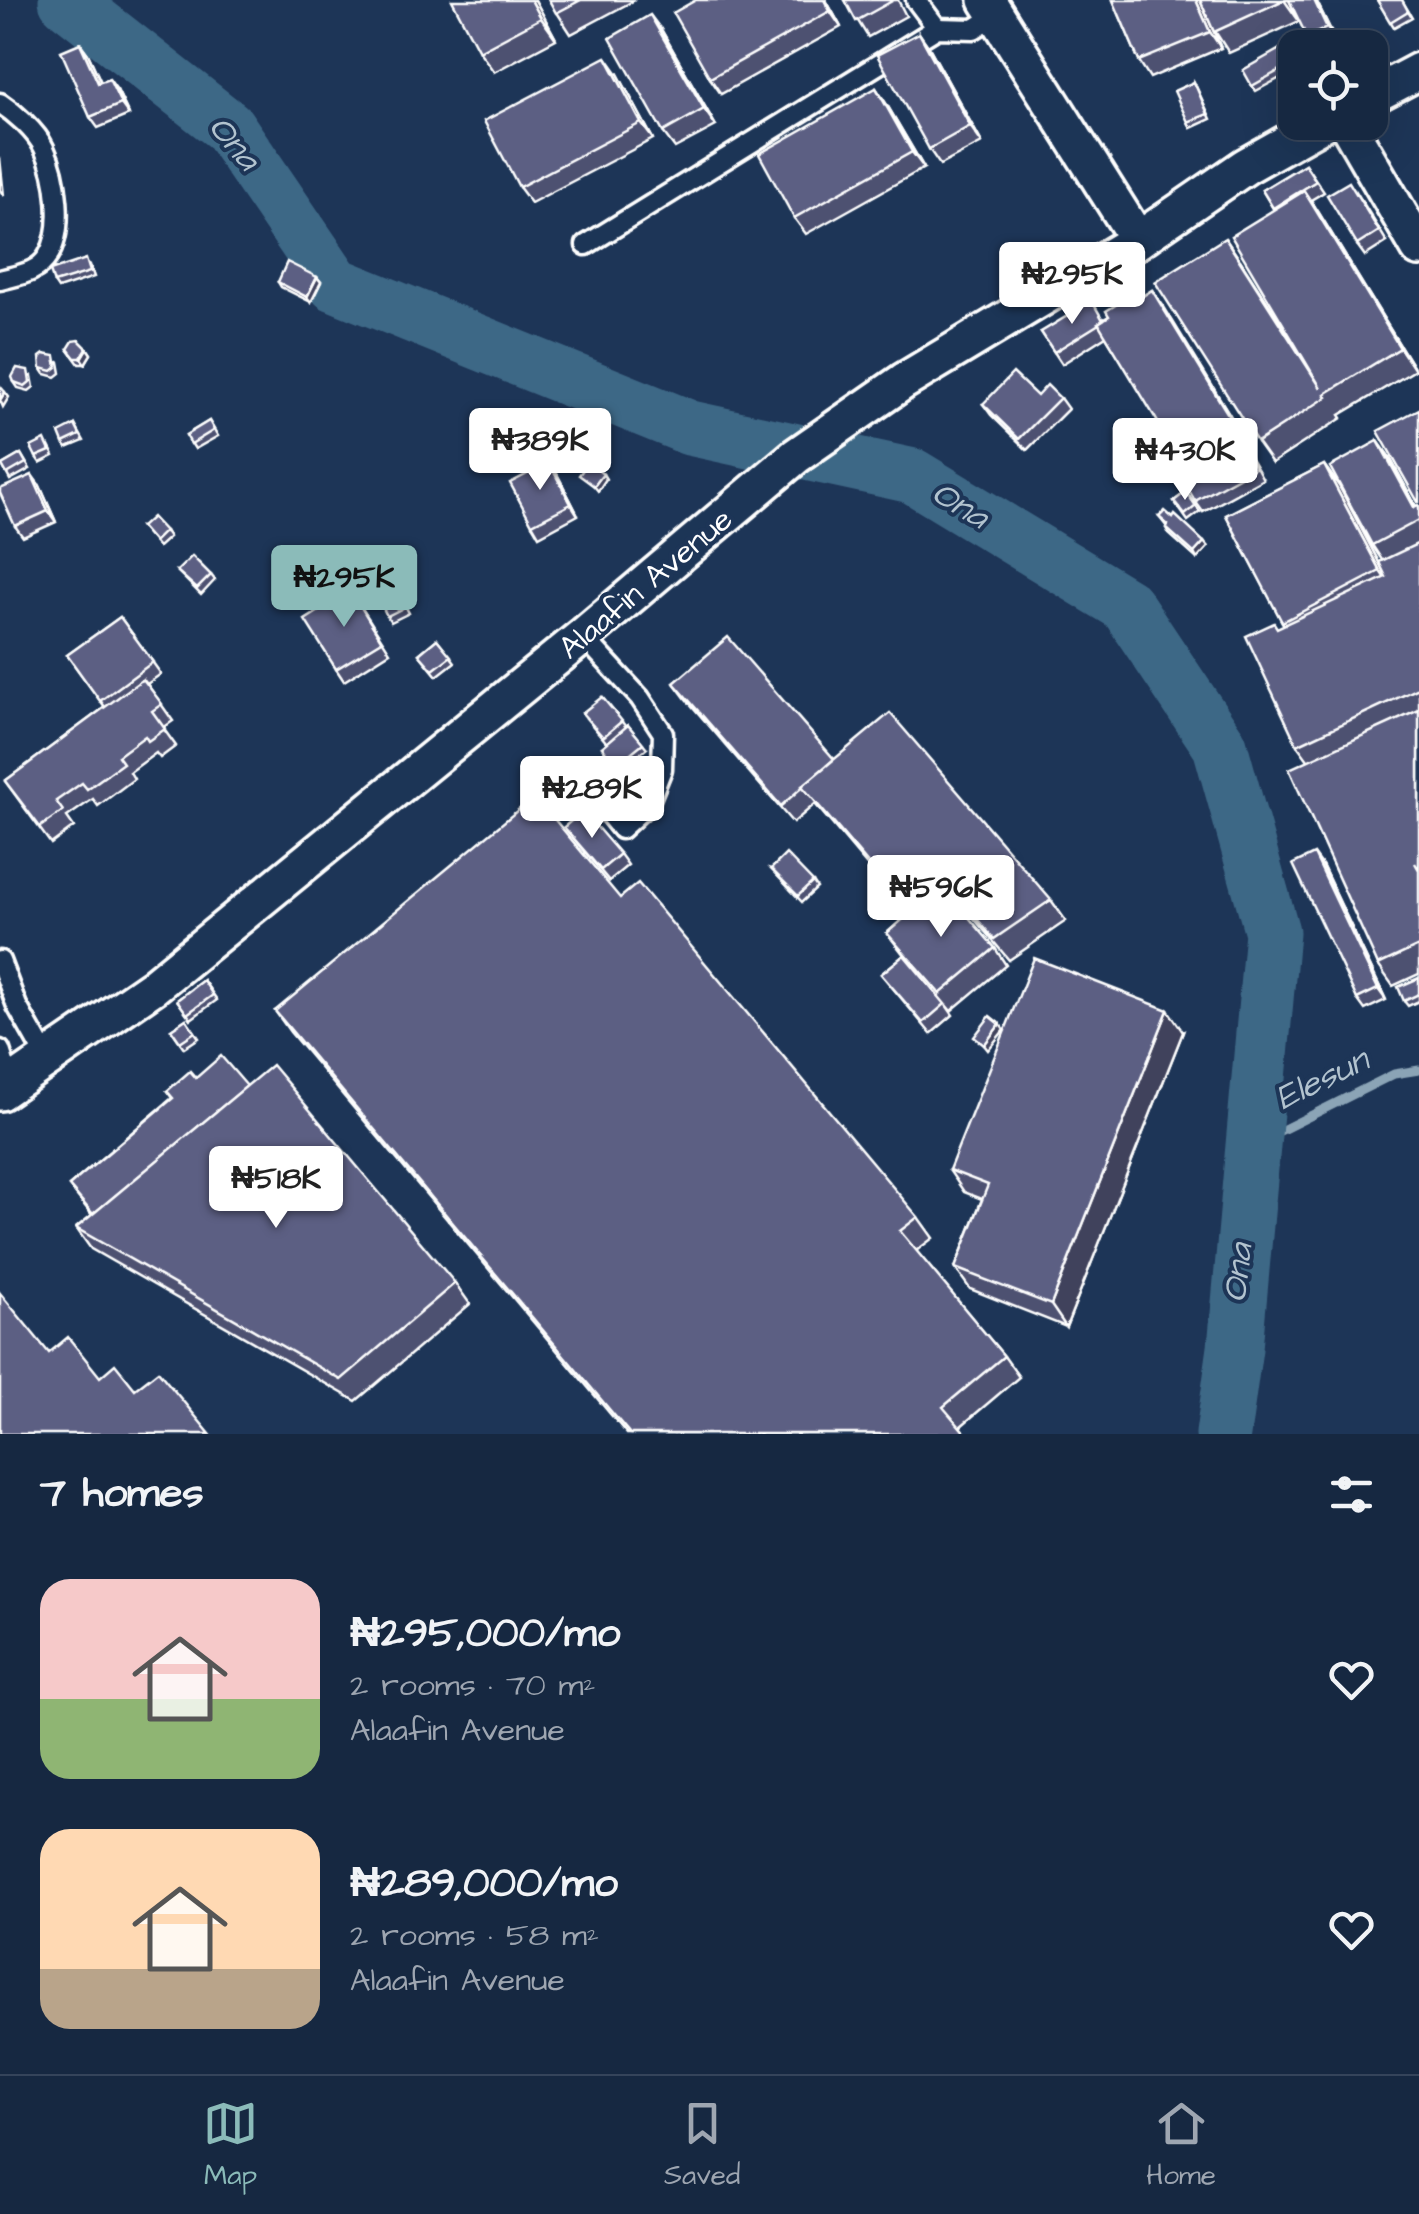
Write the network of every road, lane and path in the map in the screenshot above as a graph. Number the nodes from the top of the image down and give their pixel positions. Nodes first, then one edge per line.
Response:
1 (916, 0) edge
2 (991, 8) edge
3 (936, 28) junction
4 (1419, 70) edge
5 (1388, 87) edge
6 (0, 103) edge
7 (1292, 140) edge
8 (1356, 140) edge
9 (1138, 240) junction
10 (586, 245) dead end
11 (1419, 248) edge
12 (0, 280) edge
13 (583, 636) junction
14 (604, 808) dead end
15 (0, 961) edge
16 (0, 1050) edge
17 (48, 1061) junction
18 (5, 1089) edge

1 - 3 lane
2 - 3 lane
2 - 9 street
3 - 10 lane
4 - 5 street
6 - 12 lane
7 - 9 street, Alaafin Avenue
8 - 11 street
9 - 13 street, Alaafin Avenue
13 - 14 lane
13 - 17 street, Alaafin Avenue
15 - 17 lane
16 - 18 lane
17 - 18 street, Alaafin Avenue

